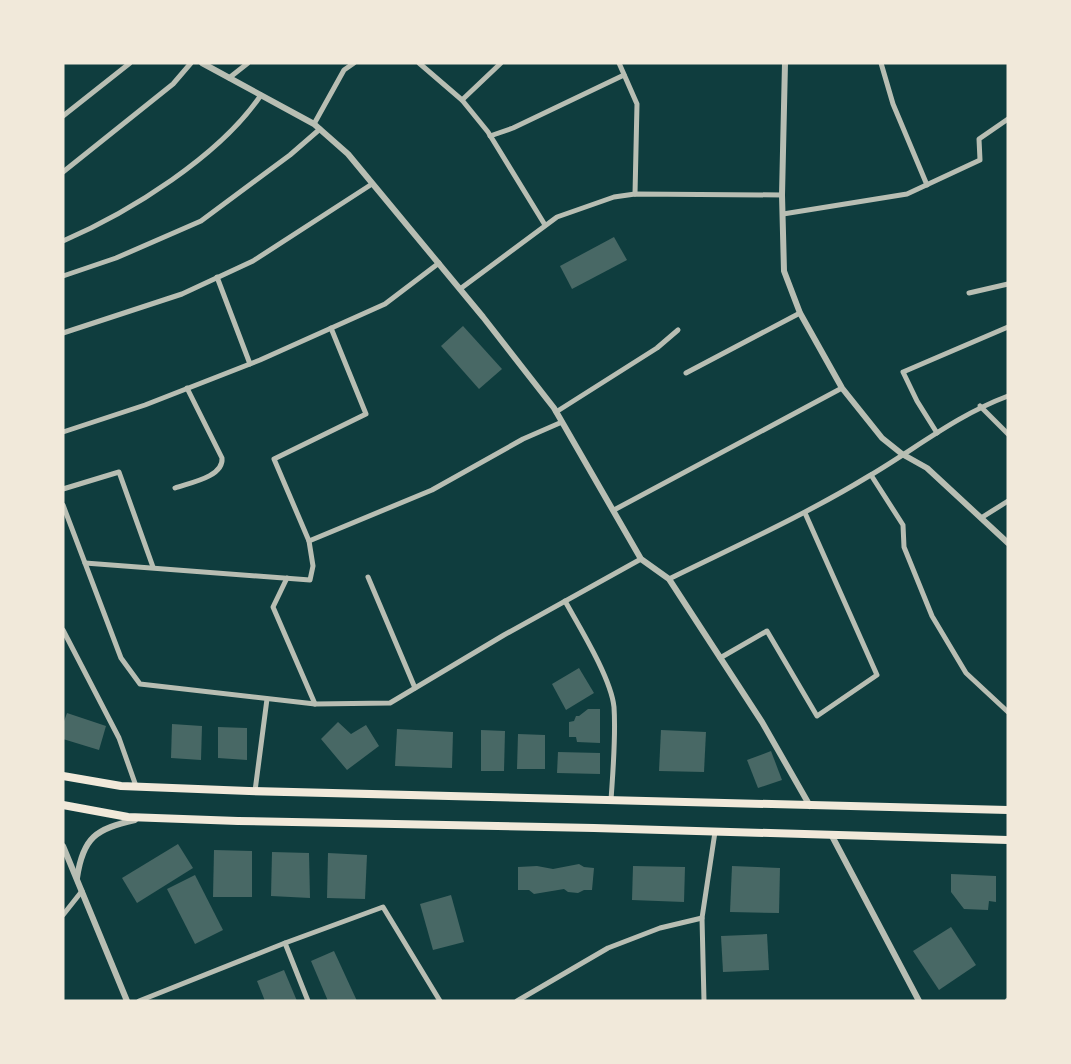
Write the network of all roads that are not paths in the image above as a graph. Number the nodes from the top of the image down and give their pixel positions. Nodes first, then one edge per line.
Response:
1 (130, 63) edge
2 (191, 63) edge
3 (202, 63) edge
4 (248, 63) edge
5 (354, 63) edge
6 (418, 63) edge
7 (501, 63) edge
8 (619, 63) edge
9 (785, 63) edge
10 (881, 63) edge
11 (624, 75) junction
12 (229, 78) junction
13 (261, 95) junction
14 (462, 100) junction
15 (63, 116) edge
16 (1008, 119) edge
17 (314, 124) junction
18 (320, 129) junction
19 (490, 136) junction
20 (63, 172) edge
21 (372, 184) junction
22 (927, 185) junction
23 (635, 194) junction
24 (782, 195) junction
25 (783, 214) junction
26 (545, 225) junction
27 (63, 242) edge
28 (439, 263) junction
29 (63, 276) edge
30 (217, 277) junction
31 (1008, 284) edge
32 (460, 289) junction
33 (969, 293) dead end
34 (800, 313) junction
35 (1008, 327) edge
36 (331, 328) junction
37 (678, 330) dead end
38 (63, 333) edge
39 (250, 364) junction
40 (686, 373) dead end
41 (187, 388) junction
42 (842, 388) junction
43 (1008, 396) edge
44 (980, 406) junction
45 (556, 412) junction
46 (562, 422) junction
47 (63, 432) edge
48 (937, 433) junction
49 (1008, 434) edge
50 (902, 454) junction
51 (871, 475) junction
52 (175, 488) dead end
53 (63, 489) edge
54 (1008, 501) edge
55 (63, 505) edge
56 (614, 510) junction
57 (805, 513) junction
58 (981, 518) junction
59 (309, 542) junction
60 (1008, 543) edge
61 (641, 559) junction
62 (84, 563) junction
63 (153, 567) junction
64 (368, 577) dead end
65 (287, 578) junction
66 (669, 579) junction
67 (566, 601) junction
68 (63, 630) edge
69 (720, 658) junction
70 (415, 688) junction
71 (267, 699) junction
72 (315, 704) junction
73 (1008, 712) edge
74 (63, 776) edge
75 (136, 786) junction
76 (255, 791) junction
77 (611, 800) junction
78 (63, 805) edge
79 (810, 806) junction
80 (1008, 810) edge
81 (146, 817) junction
82 (715, 832) junction
83 (832, 836) junction
84 (1008, 840) edge
85 (63, 846) edge
86 (77, 879) junction
87 (82, 891) junction
88 (63, 915) edge
89 (702, 918) junction
90 (285, 944) junction
91 (127, 1001) edge
92 (139, 1001) edge
93 (308, 1001) edge
94 (440, 1001) edge
95 (517, 1001) edge
96 (704, 1001) edge
97 (919, 1001) edge

1 - 15 street
2 - 20 street
3 - 12 street
4 - 12 street
5 - 17 street
6 - 14 street
7 - 14 street
8 - 11 street
9 - 24 street
10 - 22 street
11 - 19 street
11 - 23 street
12 - 13 street
13 - 17 street
13 - 27 street
14 - 19 street
16 - 22 street
17 - 18 street
18 - 21 street
18 - 29 street
19 - 26 street
21 - 28 street
21 - 30 street
22 - 25 street
23 - 24 street
23 - 26 street
24 - 25 street
25 - 34 street
26 - 32 street
28 - 32 street
28 - 36 street
30 - 38 street
30 - 39 street
31 - 33 street
32 - 45 street
34 - 40 street
34 - 42 street
35 - 48 street
36 - 39 street
36 - 59 street
37 - 45 street
39 - 41 street
41 - 47 street
41 - 52 street
42 - 50 street
42 - 56 street
43 - 44 street
44 - 48 street
44 - 49 street
45 - 46 street
46 - 56 street
46 - 59 street
48 - 50 street
50 - 51 street
50 - 58 street
51 - 57 street
51 - 73 street
53 - 63 street
54 - 58 street
55 - 62 street
56 - 61 street
57 - 66 street
57 - 69 street
58 - 60 street
59 - 65 street
61 - 66 street
61 - 67 street
62 - 63 street
62 - 71 street
63 - 65 street
64 - 70 street
65 - 72 street
66 - 69 street
67 - 70 street
67 - 77 street
68 - 75 street
69 - 79 street
70 - 72 street
71 - 72 street
71 - 76 street
74 - 75 main road
75 - 76 main road
76 - 77 main road
77 - 79 main road
78 - 81 main road
79 - 80 main road
81 - 82 main road
81 - 86 street
82 - 83 main road
82 - 89 street
83 - 84 main road
83 - 97 street
85 - 86 street
86 - 87 street
87 - 88 street
87 - 91 street
89 - 95 street
89 - 96 street
90 - 92 street
90 - 93 street
90 - 94 street

